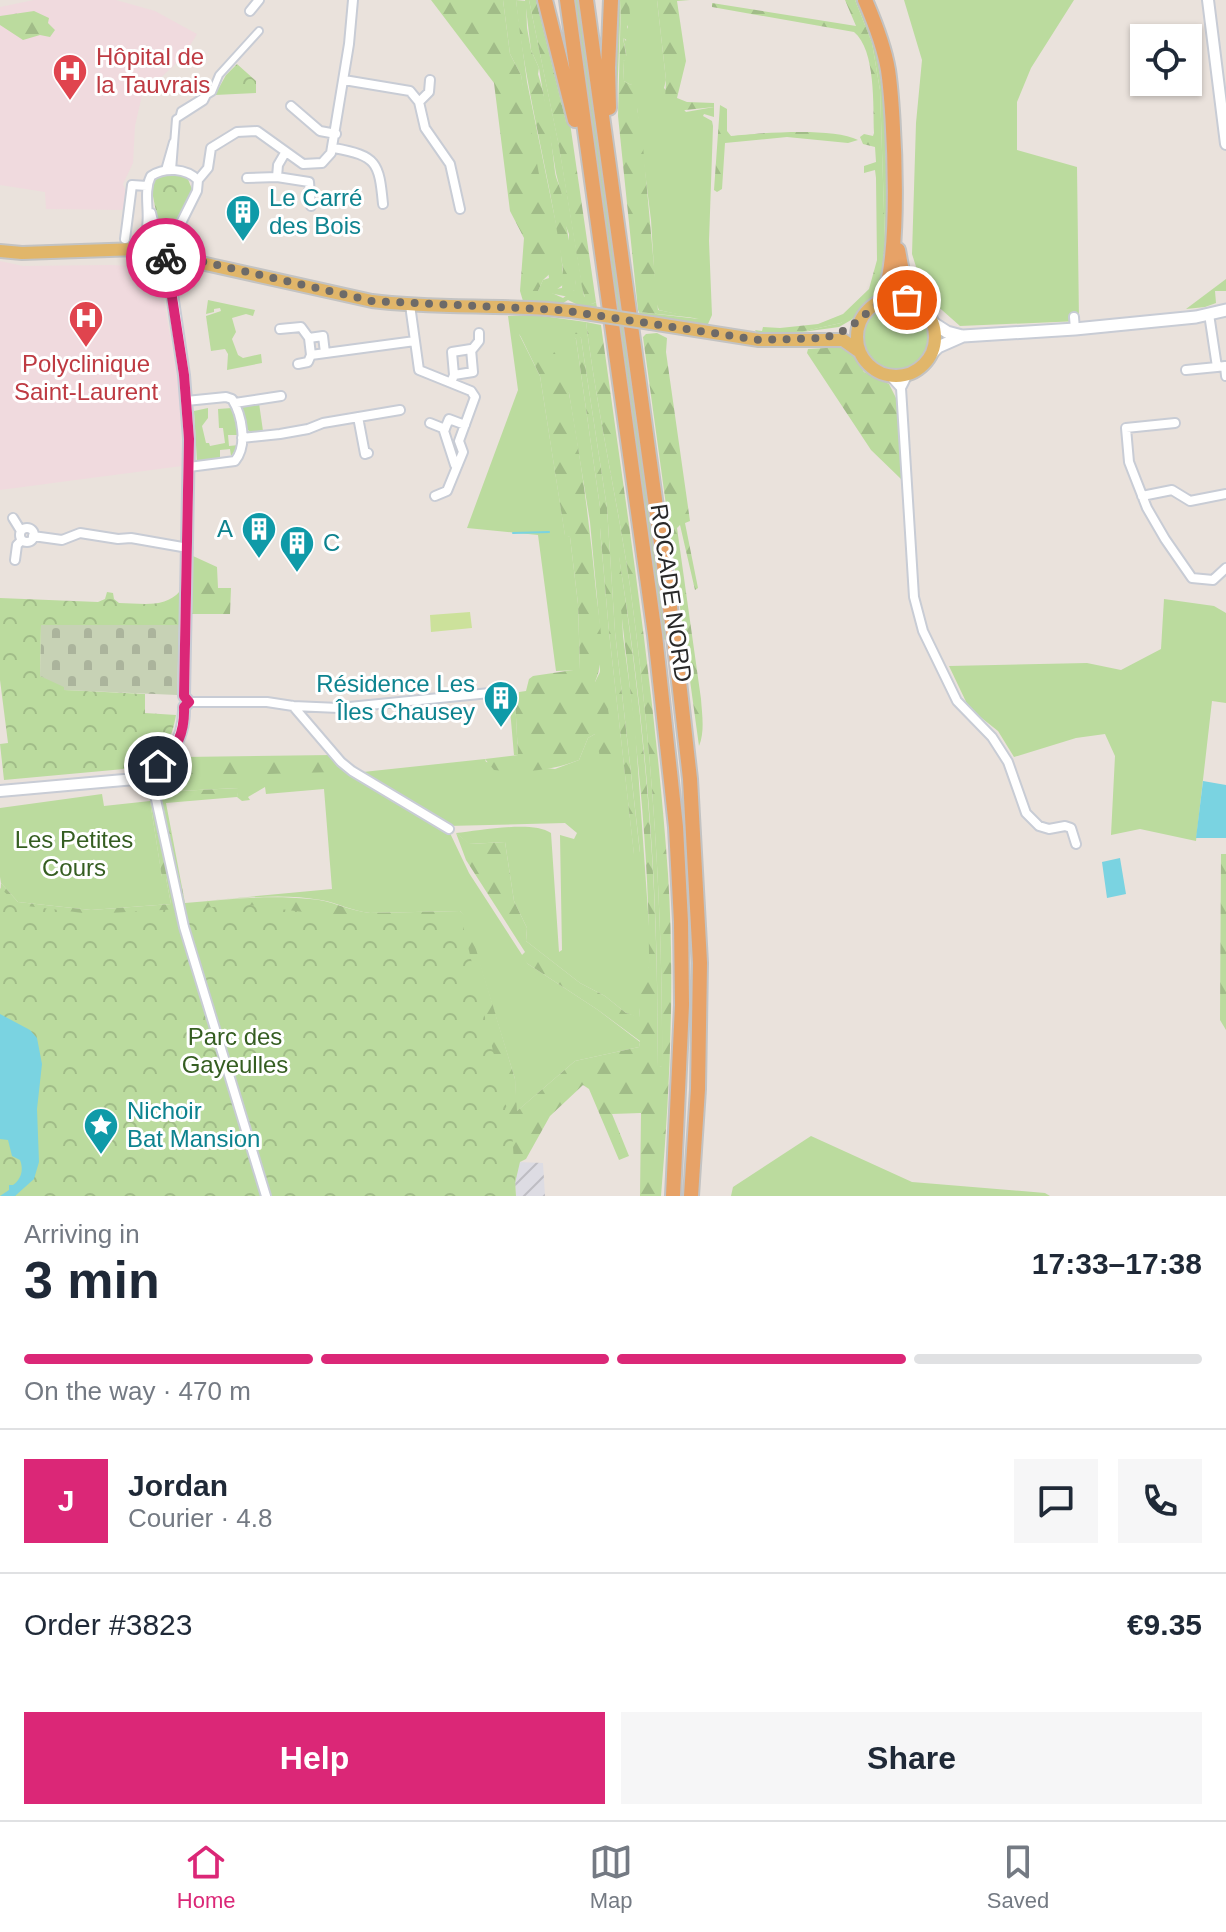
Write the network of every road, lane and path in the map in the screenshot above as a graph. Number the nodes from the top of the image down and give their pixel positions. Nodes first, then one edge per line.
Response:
1 (259, 0) edge
2 (353, 0) edge
3 (545, 0) edge
4 (567, 0) edge
5 (586, 0) edge
6 (611, 0) edge
7 (865, 0) edge
8 (1208, 0) edge
9 (250, 11) dead end
10 (259, 31) dead end
11 (344, 80) junction
12 (430, 80) dead end
13 (419, 102) junction
14 (291, 106) dead end
15 (336, 134) junction
16 (1226, 144) edge
17 (334, 148) junction
18 (285, 153) junction
19 (169, 170) junction
20 (277, 177) junction
21 (247, 178) dead end
22 (198, 180) junction
23 (147, 186) junction
24 (147, 197) junction
25 (383, 204) dead end
26 (311, 206) dead end
27 (460, 209) dead end
28 (154, 224) junction
29 (894, 225) junction
30 (179, 227) junction
31 (125, 244) junction
32 (138, 249) junction
33 (0, 251) edge
34 (164, 253) junction
35 (190, 260) junction
36 (170, 291) junction
37 (626, 292) junction
38 (880, 302) junction
39 (913, 302) junction
40 (410, 305) junction
41 (1226, 310) edge
42 (1209, 314) junction
43 (862, 318) junction
44 (933, 323) junction
45 (280, 329) dead end
46 (479, 333) dead end
47 (614, 336) junction
48 (963, 336) junction
49 (309, 338) junction
50 (825, 338) junction
51 (415, 341) junction
52 (471, 351) junction
53 (860, 352) junction
54 (325, 353) junction
55 (931, 354) junction
56 (311, 355) junction
57 (298, 364) dead end
58 (1217, 367) junction
59 (1186, 370) dead end
60 (908, 374) junction
61 (889, 375) junction
62 (1226, 376) edge
63 (453, 379) junction
64 (901, 388) junction
65 (281, 396) dead end
66 (186, 401) junction
67 (235, 403) junction
68 (400, 410) dead end
69 (358, 417) junction
70 (430, 423) dead end
71 (1175, 423) dead end
72 (465, 425) junction
73 (445, 429) junction
74 (242, 438) junction
75 (368, 453) dead end
76 (458, 464) junction
77 (189, 467) junction
78 (1226, 494) edge
79 (435, 496) dead end
80 (1142, 496) junction
81 (13, 518) dead end
82 (22, 536) junction
83 (188, 548) junction
84 (15, 560) dead end
85 (1226, 568) edge
86 (510, 691) dead end
87 (185, 701) junction
88 (293, 706) junction
89 (150, 772) junction
90 (0, 791) edge
91 (449, 829) dead end
92 (1076, 844) dead end
93 (266, 1196) edge
94 (673, 1196) edge
95 (691, 1196) edge

1 - 9 street
2 - 11 street
3 - 47 highway
4 - 47 highway, ROCADE NORD
5 - 37 highway, ROCADE NORD
6 - 37 highway
7 - 29 highway
8 - 16 street
10 - 19 street
11 - 13 street
11 - 15 street
12 - 13 street
13 - 27 street
14 - 15 street
15 - 17 street
17 - 18 street
17 - 25 street
18 - 20 street
18 - 22 street
19 - 22 street
19 - 23 street
20 - 21 street
20 - 26 street
22 - 30 street
23 - 24 street
23 - 31 street
24 - 28 street
24 - 31 street
28 - 32 street
28 - 34 street
29 - 38 highway
29 - 39 highway
30 - 34 street
30 - 35 street
31 - 32 main road
31 - 33 main road
32 - 34 main road
34 - 35 main road
34 - 36 street
35 - 36 street
35 - 40 main road
36 - 66 street
37 - 95 highway, ROCADE NORD
38 - 39 main road
38 - 43 main road
39 - 44 main road
40 - 50 main road, bridge
40 - 51 street
41 - 42 main road
42 - 48 main road
42 - 58 street
43 - 50 main road
43 - 53 main road
44 - 48 main road
44 - 55 main road
45 - 49 street
46 - 52 street
47 - 94 highway, ROCADE NORD
48 - 55 main road
49 - 54 street
49 - 56 street
50 - 53 main road
51 - 54 street
51 - 63 street
52 - 63 street
52 - 63 street
53 - 61 main road
54 - 56 street
55 - 60 main road
56 - 57 street
58 - 59 street
58 - 62 street
60 - 61 main road
60 - 64 street
61 - 64 street
63 - 72 street
64 - 92 street
65 - 67 street
66 - 67 street
66 - 77 street
67 - 74 street
68 - 69 street
69 - 74 street
69 - 75 street
70 - 73 street
71 - 80 street
72 - 73 street
72 - 76 street
73 - 76 street
74 - 77 street
76 - 79 street
77 - 83 street
78 - 80 street
80 - 85 street
81 - 82 street
82 - 83 street
82 - 84 street
83 - 87 street
86 - 88 street
87 - 88 street
87 - 89 street
88 - 91 street
89 - 90 street
89 - 93 street

